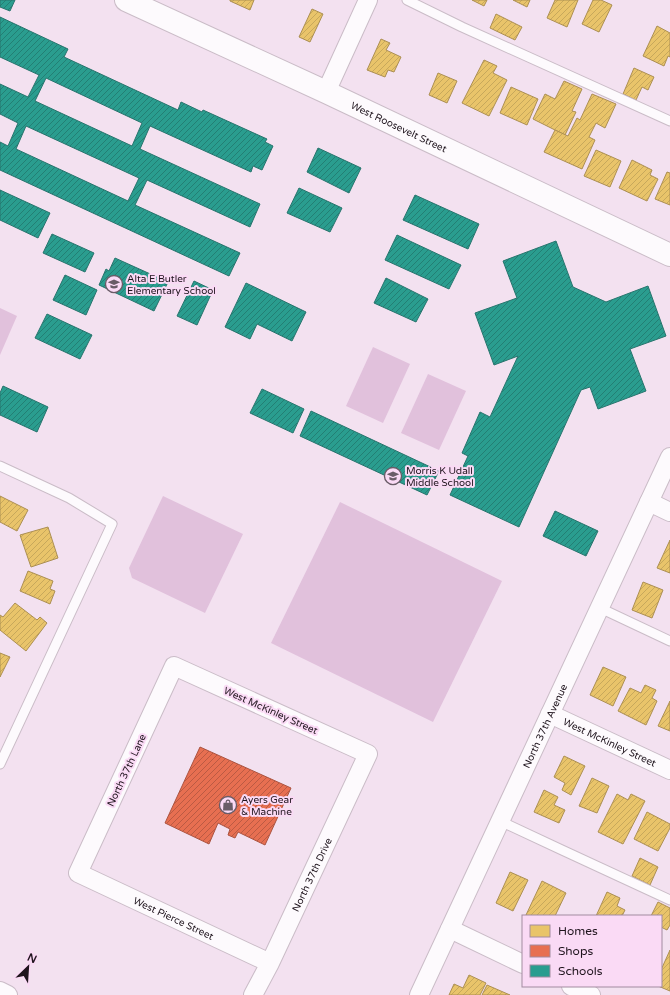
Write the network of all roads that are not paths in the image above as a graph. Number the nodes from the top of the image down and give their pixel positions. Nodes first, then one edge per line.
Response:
1 (126, 0) edge
2 (368, 0) edge
3 (407, 0) edge
4 (326, 92) junction
5 (670, 121) edge
6 (670, 255) edge
7 (670, 457) edge
8 (0, 466) edge
9 (649, 502) junction
10 (670, 512) edge
11 (600, 608) junction
12 (670, 641) edge
13 (174, 666) joint
14 (550, 714) junction
15 (368, 754) joint
16 (0, 764) edge
17 (670, 770) edge
18 (500, 821) junction
19 (78, 873) joint
20 (670, 900) edge
21 (450, 930) junction
22 (270, 963) junction
23 (522, 964) edge
24 (573, 987) edge
25 (0, 991) edge
26 (8, 995) edge
27 (253, 995) edge
28 (419, 995) edge
29 (591, 995) edge

1 - 4 street, West Roosevelt Street
2 - 4 street
3 - 5 lane
4 - 6 street, West Roosevelt Street
7 - 9 street, North 37th Avenue
8 - 16 lane
9 - 10 street
9 - 11 street, North 37th Avenue
11 - 12 lane
11 - 14 street, North 37th Avenue
13 - 15 street, West McKinley Street
13 - 19 street, North 37th Lane
14 - 17 street, West McKinley Street
14 - 18 street, North 37th Avenue
15 - 22 street, North 37th Drive
18 - 20 lane
18 - 21 street, North 37th Avenue
19 - 22 street, West Pierce Street
21 - 23 street
21 - 28 street, North 37th Avenue
22 - 27 street, North 37th Drive
24 - 29 street
25 - 26 street

